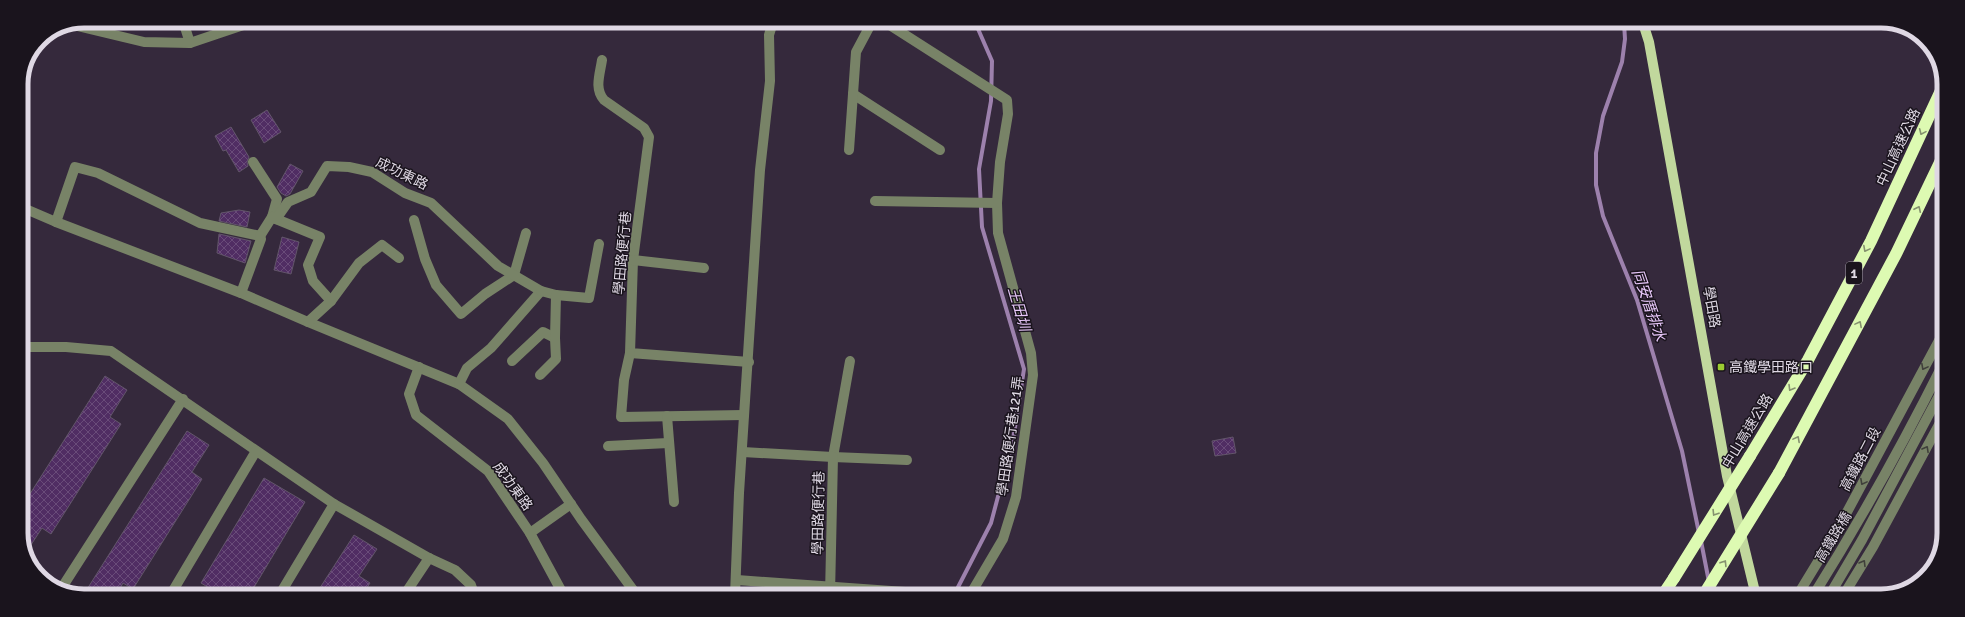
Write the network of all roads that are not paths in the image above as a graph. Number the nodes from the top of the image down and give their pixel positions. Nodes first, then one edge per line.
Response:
1 (86, 28) edge
2 (185, 28) edge
3 (234, 28) edge
4 (772, 28) edge
5 (869, 28) edge
6 (894, 28) edge
7 (1645, 28) edge
8 (190, 43) junction
9 (602, 60) dead end
10 (853, 94) junction
11 (1937, 99) edge
12 (850, 150) dead end
13 (940, 150) dead end
14 (253, 162) dead end
15 (1937, 169) edge
16 (875, 200) dead end
17 (997, 203) junction
18 (28, 210) edge
19 (274, 218) junction
20 (414, 220) dead end
21 (56, 222) junction
22 (526, 233) dead end
23 (260, 236) junction
24 (599, 244) dead end
25 (399, 258) dead end
26 (633, 260) junction
27 (704, 268) dead end
28 (514, 275) junction
29 (541, 291) junction
30 (241, 293) junction
31 (556, 295) junction
32 (332, 301) junction
33 (308, 322) junction
34 (555, 338) junction
35 (1937, 344) edge
36 (28, 347) edge
37 (630, 353) junction
38 (512, 361) dead end
39 (850, 361) dead end
40 (749, 362) junction
41 (420, 367) junction
42 (540, 375) dead end
43 (1937, 376) edge
44 (459, 384) junction
45 (183, 399) junction
46 (1937, 399) edge
47 (744, 415) junction
48 (667, 416) junction
49 (1937, 428) edge
50 (668, 443) junction
51 (608, 446) dead end
52 (256, 451) junction
53 (743, 452) junction
54 (833, 457) junction
55 (907, 460) dead end
56 (674, 502) dead end
57 (334, 504) junction
58 (570, 504) junction
59 (530, 534) junction
60 (429, 558) junction
61 (737, 580) junction
62 (64, 585) edge
63 (174, 589) edge
64 (283, 589) edge
65 (408, 589) edge
66 (472, 589) edge
67 (560, 589) edge
68 (632, 589) edge
69 (736, 589) edge
70 (813, 589) edge
71 (830, 589) edge
72 (974, 589) edge
73 (1667, 589) edge
74 (1707, 589) edge
75 (1754, 589) edge
76 (1802, 589) edge
77 (1817, 589) edge
78 (1833, 589) edge
79 (1847, 589) edge

1 - 8 street
2 - 8 street
3 - 8 street
4 - 40 street
5 - 10 street
6 - 17 street, 學田路便行巷121弄
7 - 75 main road, 學田路
9 - 26 street, 學田路便行巷
10 - 12 street
10 - 13 street
11 -> 73 highway, 中山高速公路 / 1, bridge
14 - 19 street, 成功東路
74 -> 15 highway, 1, bridge
16 - 17 street
17 - 72 street, 學田路便行巷121弄
18 - 21 street
19 - 23 street, 成功東路
19 - 28 street, 成功東路
19 - 32 street
20 - 28 street
21 - 23 street
21 - 30 street
22 - 28 street
23 - 30 street, 成功東路
24 - 31 street, 成功東路
25 - 32 street
26 - 27 street
26 - 37 street, 學田路便行巷
28 - 29 street, 成功東路
29 - 31 street, 成功東路
29 - 44 street
30 - 33 street
31 - 34 street
32 - 33 street
33 - 41 street
34 - 38 street
34 - 42 street
35 -> 76 street, 高鐵路二段
36 - 45 street
37 - 40 street
37 - 48 street, 學田路便行巷
39 - 54 street
40 - 47 street
41 - 44 street
41 - 59 street, 成功東路
43 - 77 street, 高鐵路橋
44 - 58 street
45 - 52 street
45 - 62 street
46 - 78 street, 高鐵路橋
47 - 48 street
47 - 53 street
48 - 50 street
79 -> 49 street
50 - 51 street
50 - 56 street
52 - 57 street
52 - 63 street
53 - 54 street, 學田路便行巷
53 - 61 street
54 - 55 street
54 - 71 street, 學田路便行巷
57 - 60 street
57 - 64 street
58 - 59 street, 成功東路
58 - 68 street
59 - 67 street, 成功東路
60 - 65 street
60 - 66 street
61 - 69 street
61 - 70 street

